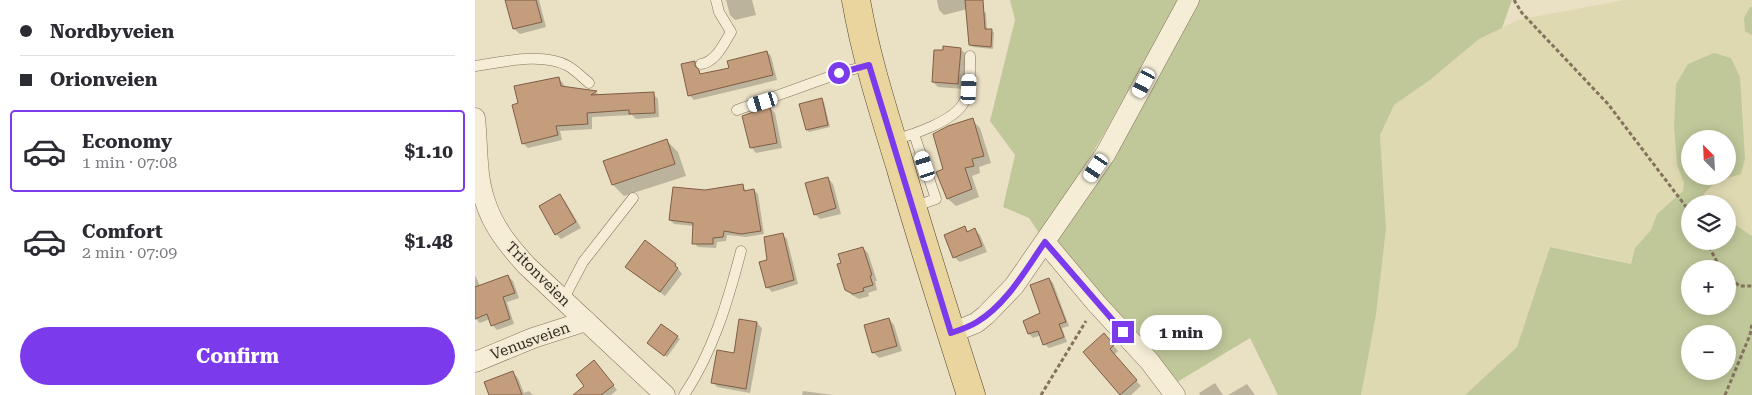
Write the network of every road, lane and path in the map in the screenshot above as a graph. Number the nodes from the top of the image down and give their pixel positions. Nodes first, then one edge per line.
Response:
1 (716, 0) edge
2 (856, 0) edge
3 (1189, 0) edge
4 (1514, 0) edge
5 (970, 56) dead end
6 (701, 64) dead end
7 (869, 65) junction
8 (475, 66) edge
9 (589, 83) dead end
10 (737, 110) dead end
11 (475, 118) edge
12 (903, 137) junction
13 (633, 198) dead end
14 (1681, 200) edge
15 (1045, 242) junction
16 (741, 251) dead end
17 (1736, 283) edge
18 (1752, 286) edge
19 (563, 300) junction
20 (1096, 303) junction
21 (586, 321) junction
22 (1752, 324) edge
23 (951, 333) junction
24 (475, 362) edge
25 (665, 395) edge
26 (683, 395) edge
27 (971, 395) edge
28 (1041, 395) edge
29 (1175, 395) edge
30 (1725, 395) edge

1 - 6 lane
2 - 7 main road
3 - 15 street
4 - 14 path
5 - 12 lane
7 - 10 lane
7 - 12 main road
8 - 9 lane
11 - 19 street, Tritonveien
12 - 23 main road
13 - 19 lane
15 - 20 street
15 - 23 street
16 - 26 lane
17 - 18 path
19 - 21 street, Tritonveien
20 - 28 path
20 - 29 street
21 - 24 street, Venusveien
21 - 25 street, Tritonveien
22 - 30 path
23 - 27 main road

